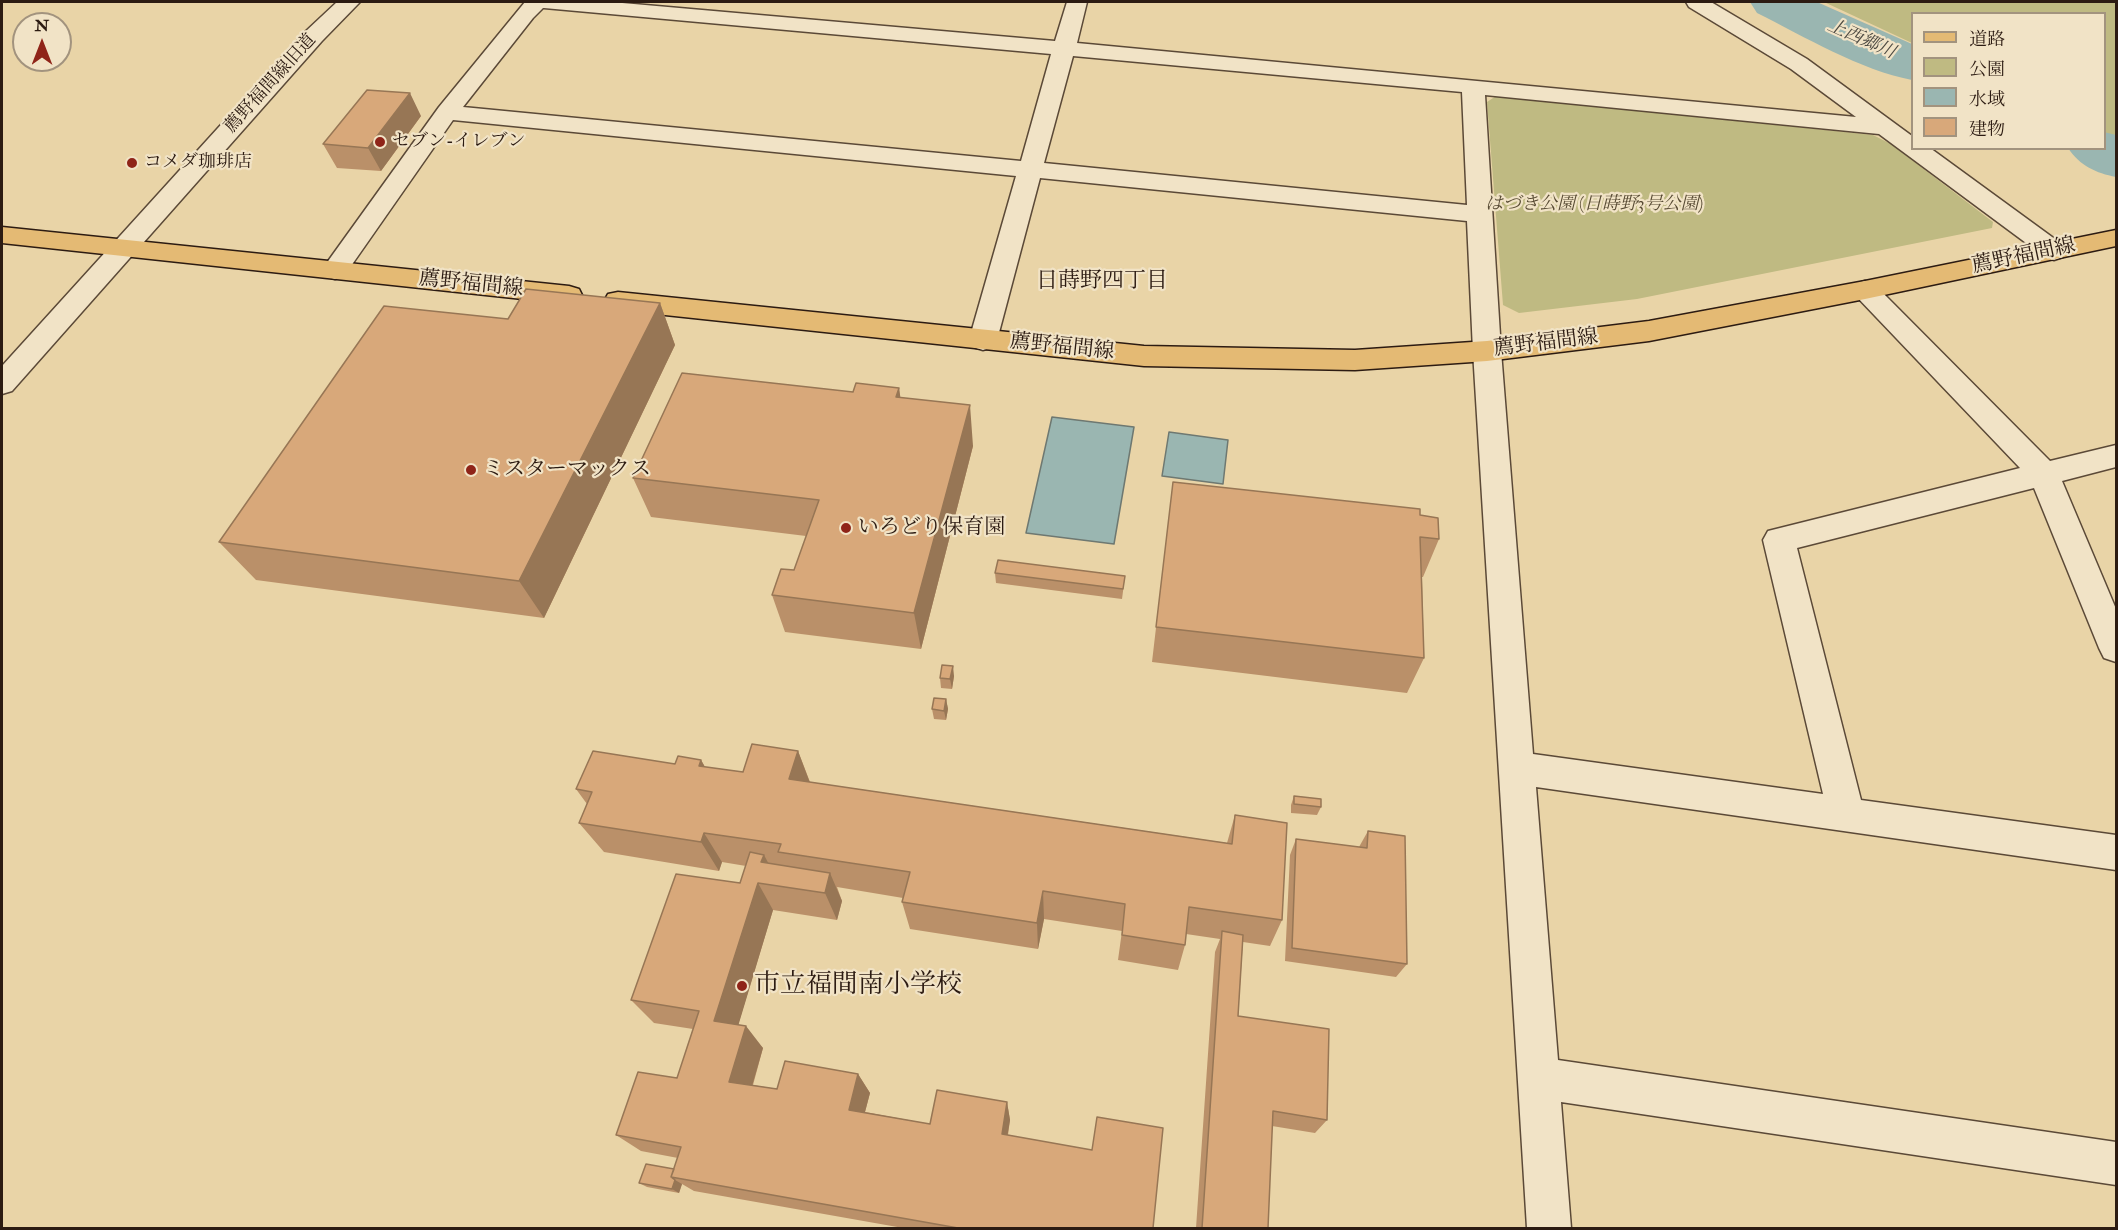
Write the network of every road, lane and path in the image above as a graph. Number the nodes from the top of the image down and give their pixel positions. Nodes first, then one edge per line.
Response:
1 (349, 2) edge
2 (537, 2) edge
3 (544, 2) edge
4 (1077, 2) edge
5 (1696, 2) edge
6 (1065, 48) junction
7 (1473, 88) junction
8 (447, 112) junction
9 (1882, 127) junction
10 (1911, 148) edge
11 (1914, 150) edge
12 (1031, 170) junction
13 (1479, 214) junction
14 (2, 235) edge
15 (2116, 238) edge
16 (124, 248) junction
17 (2054, 251) junction
18 (335, 270) junction
19 (1865, 290) junction
20 (983, 340) junction
21 (1487, 351) junction
22 (2, 384) edge
23 (2116, 456) edge
24 (2044, 474) junction
25 (2116, 648) edge
26 (1518, 768) junction
27 (1846, 814) junction
28 (2116, 853) edge
29 (1540, 1078) junction
30 (2116, 1164) edge
31 (1550, 1228) edge

1 - 16 street, 薦野福間線旧道
2 - 8 street
3 - 6 street
4 - 6 street
5 - 9 street
6 - 7 street
6 - 12 street
7 - 9 street
7 - 13 street
8 - 12 street
8 - 18 street
9 - 10 street
11 - 17 street
12 - 13 street
12 - 20 street
13 - 21 street
14 - 16 main road, 薦野福間線
15 - 17 main road, 薦野福間線
16 - 18 main road, 薦野福間線
16 - 22 street, 薦野福間線旧道
17 - 19 main road, 薦野福間線
18 - 20 main road, 薦野福間線
19 - 21 main road, 薦野福間線
19 - 24 street
20 - 21 main road, 薦野福間線
21 - 26 street
23 - 24 street
24 - 25 street
24 - 27 street
26 - 27 street
26 - 29 street
27 - 28 street
29 - 30 street
29 - 31 street

